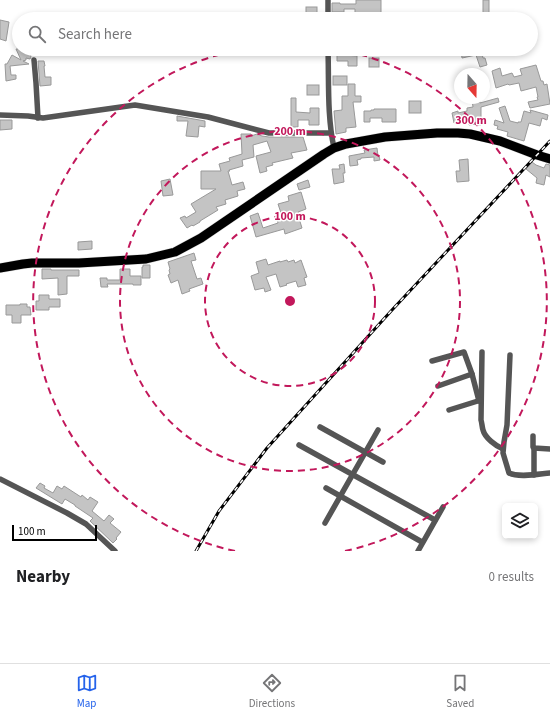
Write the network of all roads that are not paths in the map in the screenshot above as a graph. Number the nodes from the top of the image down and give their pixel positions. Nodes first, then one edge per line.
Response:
1 (328, 0) edge
2 (328, 12) edge
3 (328, 56) edge
4 (34, 60) dead end
5 (0, 115) edge
6 (38, 118) junction
7 (331, 133) junction
8 (334, 148) junction
9 (550, 159) edge
10 (0, 268) edge
11 (482, 352) dead end
12 (510, 355) dead end
13 (432, 361) dead end
14 (472, 374) junction
15 (438, 386) dead end
16 (480, 401) junction
17 (449, 410) dead end
18 (320, 427) dead end
19 (378, 430) dead end
20 (533, 436) dead end
21 (299, 445) dead end
22 (534, 448) junction
23 (503, 449) junction
24 (550, 449) edge
25 (365, 452) junction
26 (383, 462) dead end
27 (550, 473) edge
28 (353, 474) junction
29 (534, 475) junction
30 (0, 479) edge
31 (326, 488) dead end
32 (340, 496) junction
33 (442, 507) dead end
34 (435, 520) junction
35 (326, 523) dead end
36 (422, 542) junction
37 (115, 551) edge
38 (418, 551) edge

1 - 2 street
3 - 7 street
4 - 6 street
5 - 6 street
6 - 7 street
7 - 8 street
8 - 9 main road
8 - 10 main road
11 - 16 street
12 - 23 street
13 - 14 street
14 - 15 street
14 - 16 street
16 - 17 street
16 - 23 street
18 - 25 street
19 - 25 street
20 - 22 street
21 - 28 street
22 - 24 street
22 - 29 street
23 - 29 street
25 - 26 street
25 - 28 street
27 - 29 street
28 - 32 street
28 - 34 street
30 - 37 street
31 - 32 street
32 - 35 street
32 - 36 street
33 - 34 street
34 - 36 street
36 - 38 street

